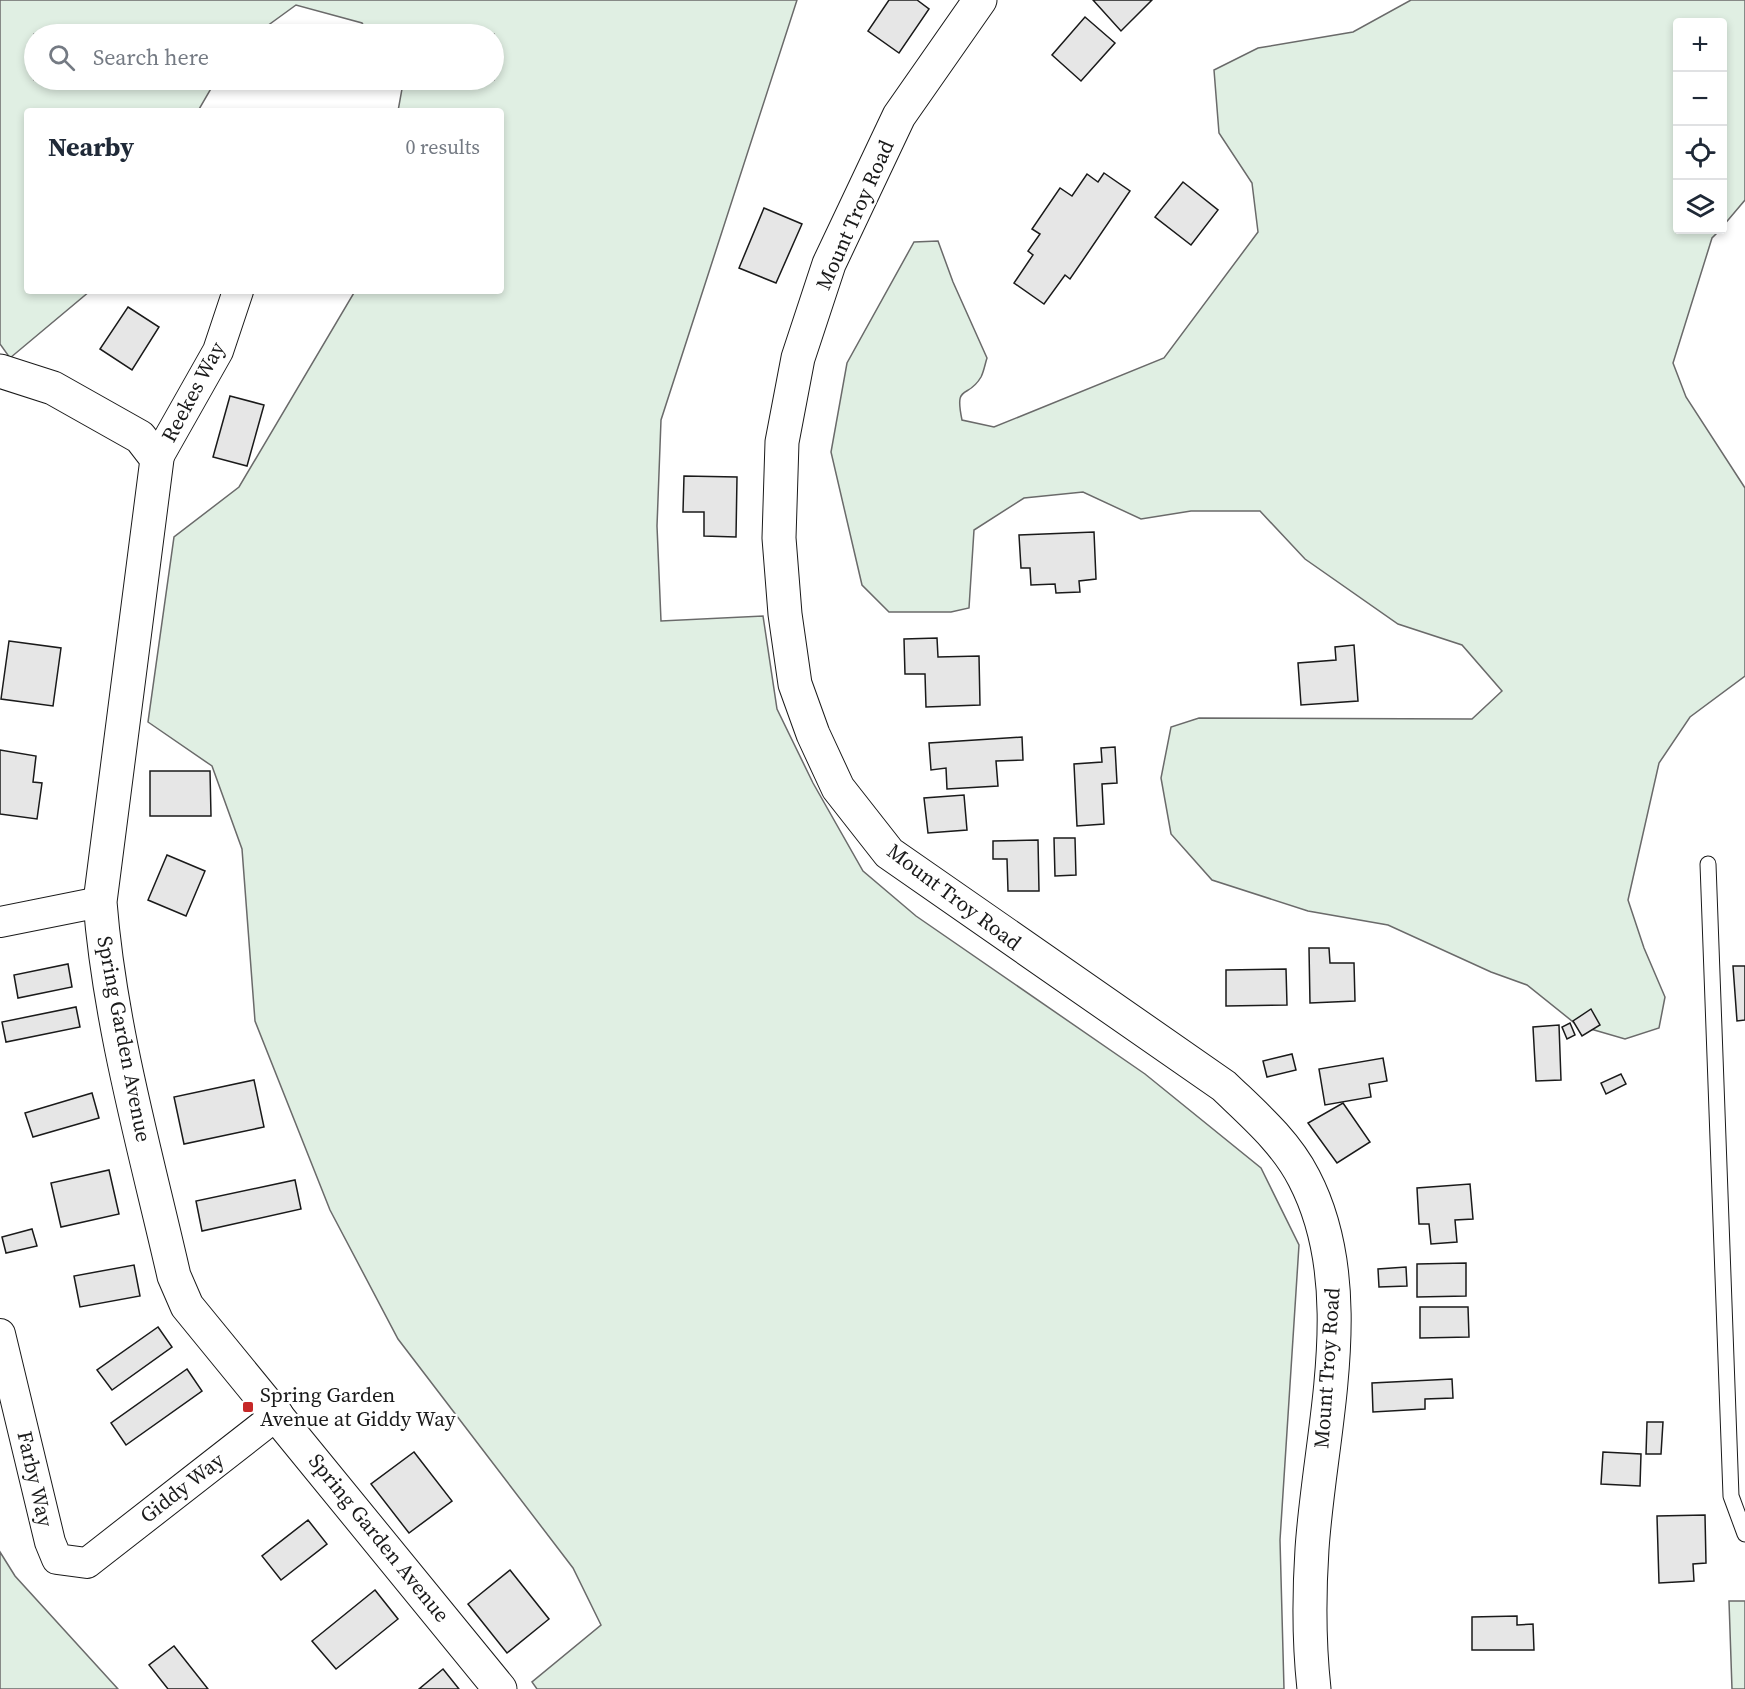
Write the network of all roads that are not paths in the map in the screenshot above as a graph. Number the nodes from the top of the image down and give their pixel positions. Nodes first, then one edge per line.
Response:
1 (980, 0) edge
2 (237, 294) edge
3 (3, 370) edge
4 (157, 459) junction
5 (1708, 864) dead end
6 (100, 902) junction
7 (0, 922) edge
8 (0, 1334) edge
9 (278, 1414) junction
10 (1745, 1534) edge
11 (87, 1563) joint
12 (500, 1689) edge
13 (1314, 1689) edge

1 - 13 street, Mount Troy Road
2 - 4 street, Reekes Way
3 - 4 street
4 - 6 street, Spring Garden Avenue
5 - 10 lane
6 - 7 street
6 - 9 street, Spring Garden Avenue
8 - 11 street, Farby Way
9 - 11 street, Giddy Way
9 - 12 street, Spring Garden Avenue

